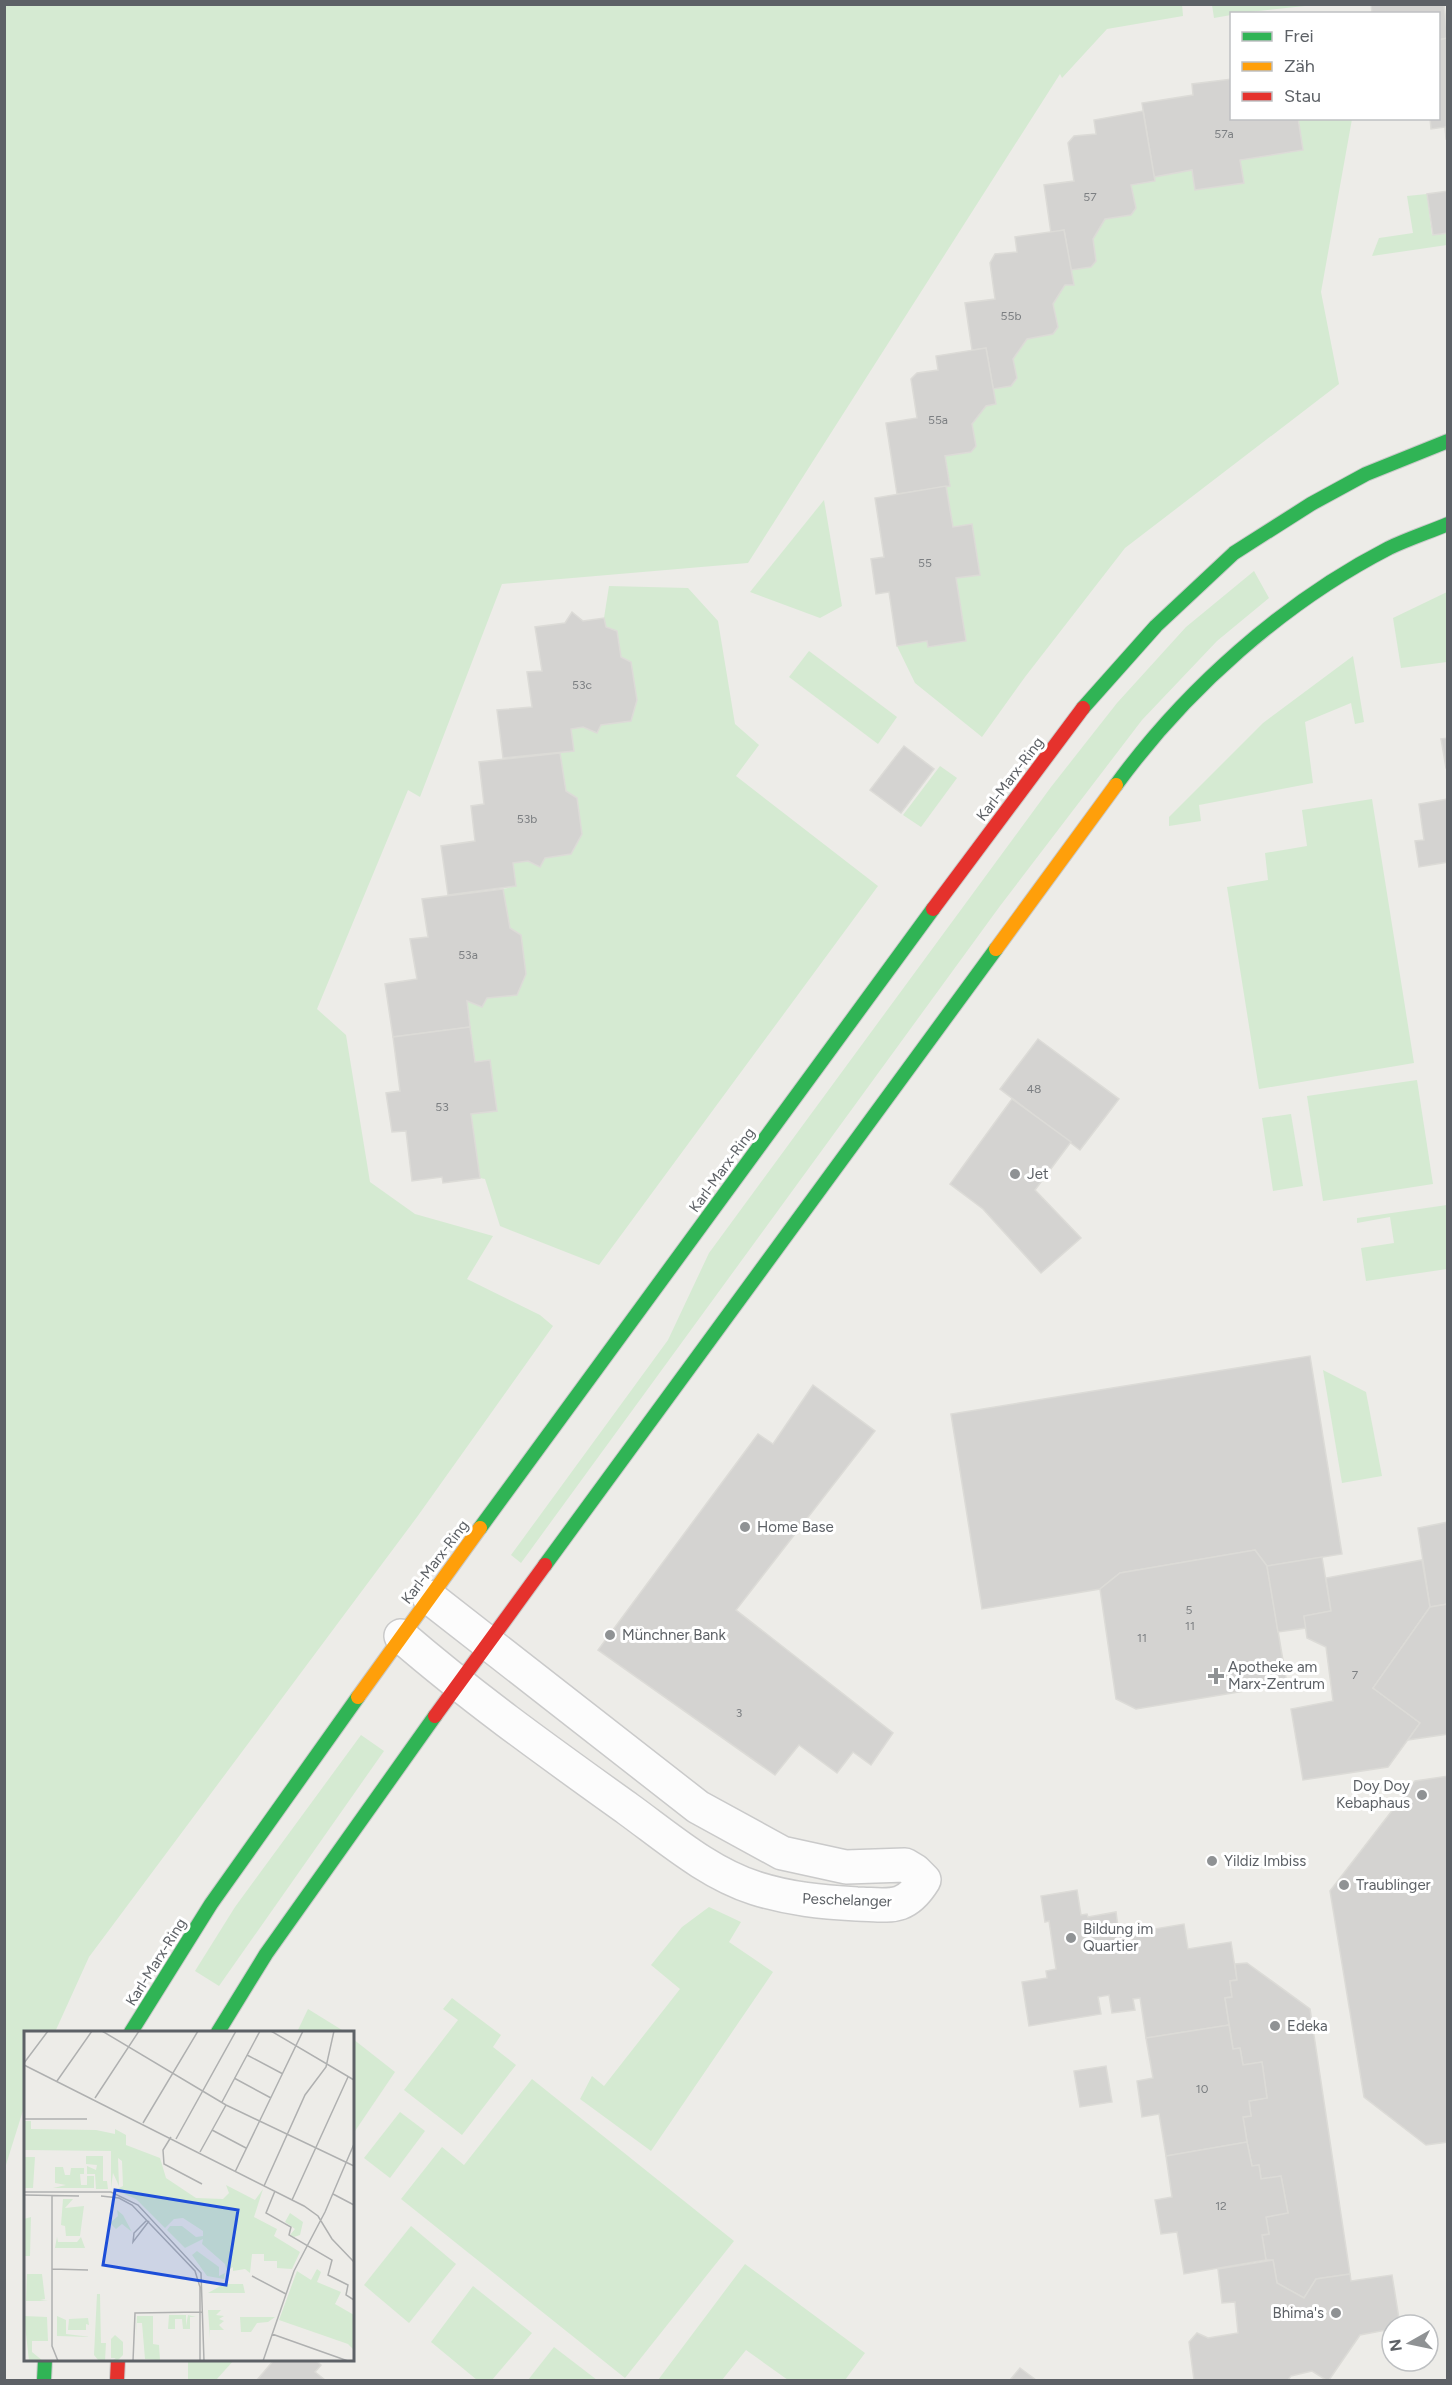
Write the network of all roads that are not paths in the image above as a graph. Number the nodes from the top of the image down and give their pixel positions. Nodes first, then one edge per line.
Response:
1 (1448, 441) edge
2 (1448, 524) edge
3 (429, 1598) junction
4 (401, 1636) junction
5 (488, 1644) junction
6 (457, 1685) junction
7 (132, 2031) edge
8 (219, 2031) edge
9 (45, 2361) edge
10 (118, 2361) edge
11 (44, 2380) edge
12 (117, 2380) edge

1 - 3 main road, Karl-Marx-Ring
2 - 5 main road
3 - 4 main road, Karl-Marx-Ring
3 - 5 street, Peschelanger
4 - 6 street, Peschelanger
4 - 7 main road, Karl-Marx-Ring
5 - 6 main road
5 - 6 street, Peschelanger
6 - 8 main road
9 - 11 main road
10 - 12 main road

